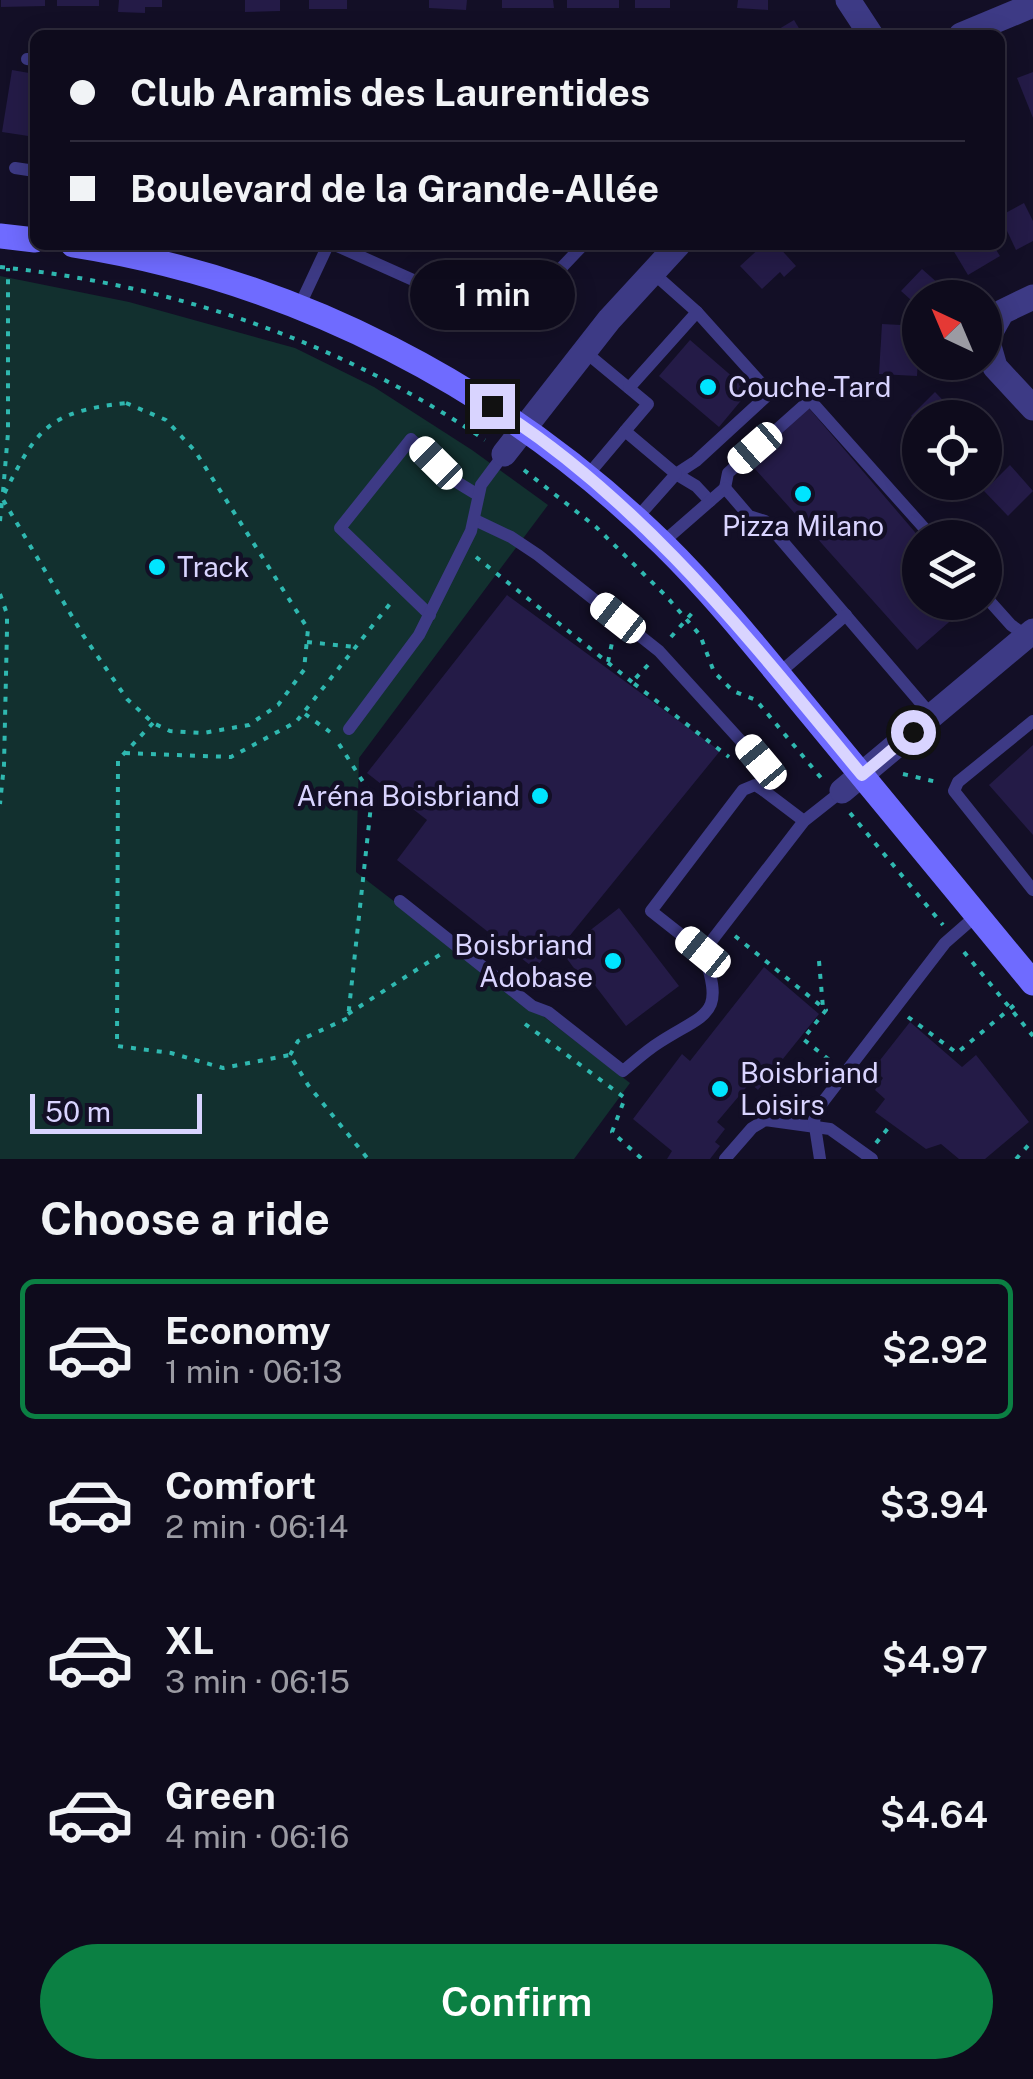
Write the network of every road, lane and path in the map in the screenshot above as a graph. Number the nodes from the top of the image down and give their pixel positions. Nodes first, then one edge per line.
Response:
1 (848, 0) edge
2 (1033, 5) edge
3 (868, 30) edge
4 (973, 30) edge
5 (15, 168) dead end
6 (30, 170) edge
7 (0, 236) edge
8 (30, 239) edge
9 (328, 250) edge
10 (342, 250) edge
11 (578, 250) edge
12 (673, 250) edge
13 (148, 252) edge
14 (0, 267) edge
15 (8, 268) junction
16 (652, 272) junction
17 (1033, 297) edge
18 (299, 307) junction
19 (696, 312) junction
20 (584, 351) junction
21 (629, 388) junction
22 (1033, 408) edge
23 (524, 428) junction
24 (625, 431) junction
25 (503, 454) junction
26 (676, 474) junction
27 (588, 476) junction
28 (725, 488) junction
29 (478, 495) junction
30 (2, 498) junction
31 (710, 501) junction
32 (636, 519) junction
33 (474, 520) junction
34 (917, 520) edge
35 (0, 521) edge
36 (662, 543) junction
37 (490, 568) dead end
38 (402, 589) junction
39 (0, 594) edge
40 (693, 612) dead end
41 (430, 615) junction
42 (846, 615) junction
43 (1002, 615) edge
44 (618, 618) junction
45 (687, 618) junction
46 (1031, 636) edge
47 (668, 640) dead end
48 (307, 642) junction
49 (356, 648) junction
50 (608, 662) junction
51 (648, 664) dead end
52 (778, 674) junction
53 (632, 682) junction
54 (768, 701) dead end
55 (761, 706) junction
56 (305, 714) junction
57 (932, 716) junction
58 (1033, 721) edge
59 (153, 724) junction
60 (3, 725) edge
61 (349, 729) dead end
62 (126, 752) junction
63 (738, 764) dead end
64 (903, 774) dead end
65 (939, 782) dead end
66 (843, 789) junction
67 (763, 790) junction
68 (0, 804) edge
69 (804, 822) junction
70 (1033, 890) edge
71 (400, 901) dead end
72 (977, 916) junction
73 (943, 926) dead end
74 (751, 948) dead end
75 (960, 948) dead end
76 (703, 952) junction
77 (440, 954) dead end
78 (820, 961) dead end
79 (1025, 993) edge
80 (823, 1008) junction
81 (1011, 1008) junction
82 (348, 1014) junction
83 (907, 1015) dead end
84 (516, 1016) dead end
85 (1032, 1033) edge
86 (290, 1054) junction
87 (836, 1065) dead end
88 (816, 1128) junction
89 (1033, 1140) edge
90 (368, 1159) edge
91 (642, 1159) edge
92 (725, 1159) edge
93 (820, 1159) edge
94 (872, 1159) edge
95 (1016, 1159) edge

1 - 3 street
2 - 4 street
5 - 6 lane
7 - 8 street
9 - 18 lane
10 - 11 lane
12 - 16 street
13 - 18 street
14 - 15 path
15 - 25 path
15 - 30 path
16 - 19 lane
16 - 20 street
17 - 22 street
18 - 23 street
19 - 21 lane
19 - 26 lane
20 - 21 lane
20 - 23 street
21 - 24 lane
23 - 25 street
23 - 27 street
24 - 26 lane
24 - 27 lane
25 - 29 lane
25 - 45 path
26 - 31 lane
26 - 32 lane
27 - 32 street
28 - 31 lane
28 - 34 lane
28 - 42 lane
29 - 33 lane
29 - 38 lane
30 - 35 path
30 - 48 path
30 - 59 path
31 - 36 lane
32 - 36 street
33 - 41 lane
33 - 44 lane
36 - 52 street
37 - 50 path
38 - 41 lane
38 - 49 path
39 - 60 path
40 - 45 path
41 - 61 lane
42 - 52 lane
42 - 57 lane
43 - 46 lane
44 - 50 path
44 - 67 lane
45 - 47 path
45 - 55 path
46 - 57 street
48 - 49 path
48 - 59 path
49 - 56 path
50 - 53 path
51 - 53 path
52 - 66 street
53 - 63 path
54 - 55 path
55 - 66 path
56 - 62 path
56 - 82 path
57 - 66 street
58 - 70 lane
59 - 62 path
60 - 68 path
62 - 86 path
64 - 65 path
66 - 69 lane
66 - 72 street
66 - 73 path
67 - 69 lane
67 - 76 lane
69 - 76 lane
71 - 76 lane
72 - 79 street
72 - 88 lane
74 - 80 path
75 - 81 path
77 - 82 path
78 - 80 path
79 - 81 path
80 - 87 path
81 - 83 path
81 - 85 path
82 - 86 path
84 - 91 path
86 - 90 path
88 - 92 lane
88 - 93 lane
88 - 94 lane
89 - 95 path

